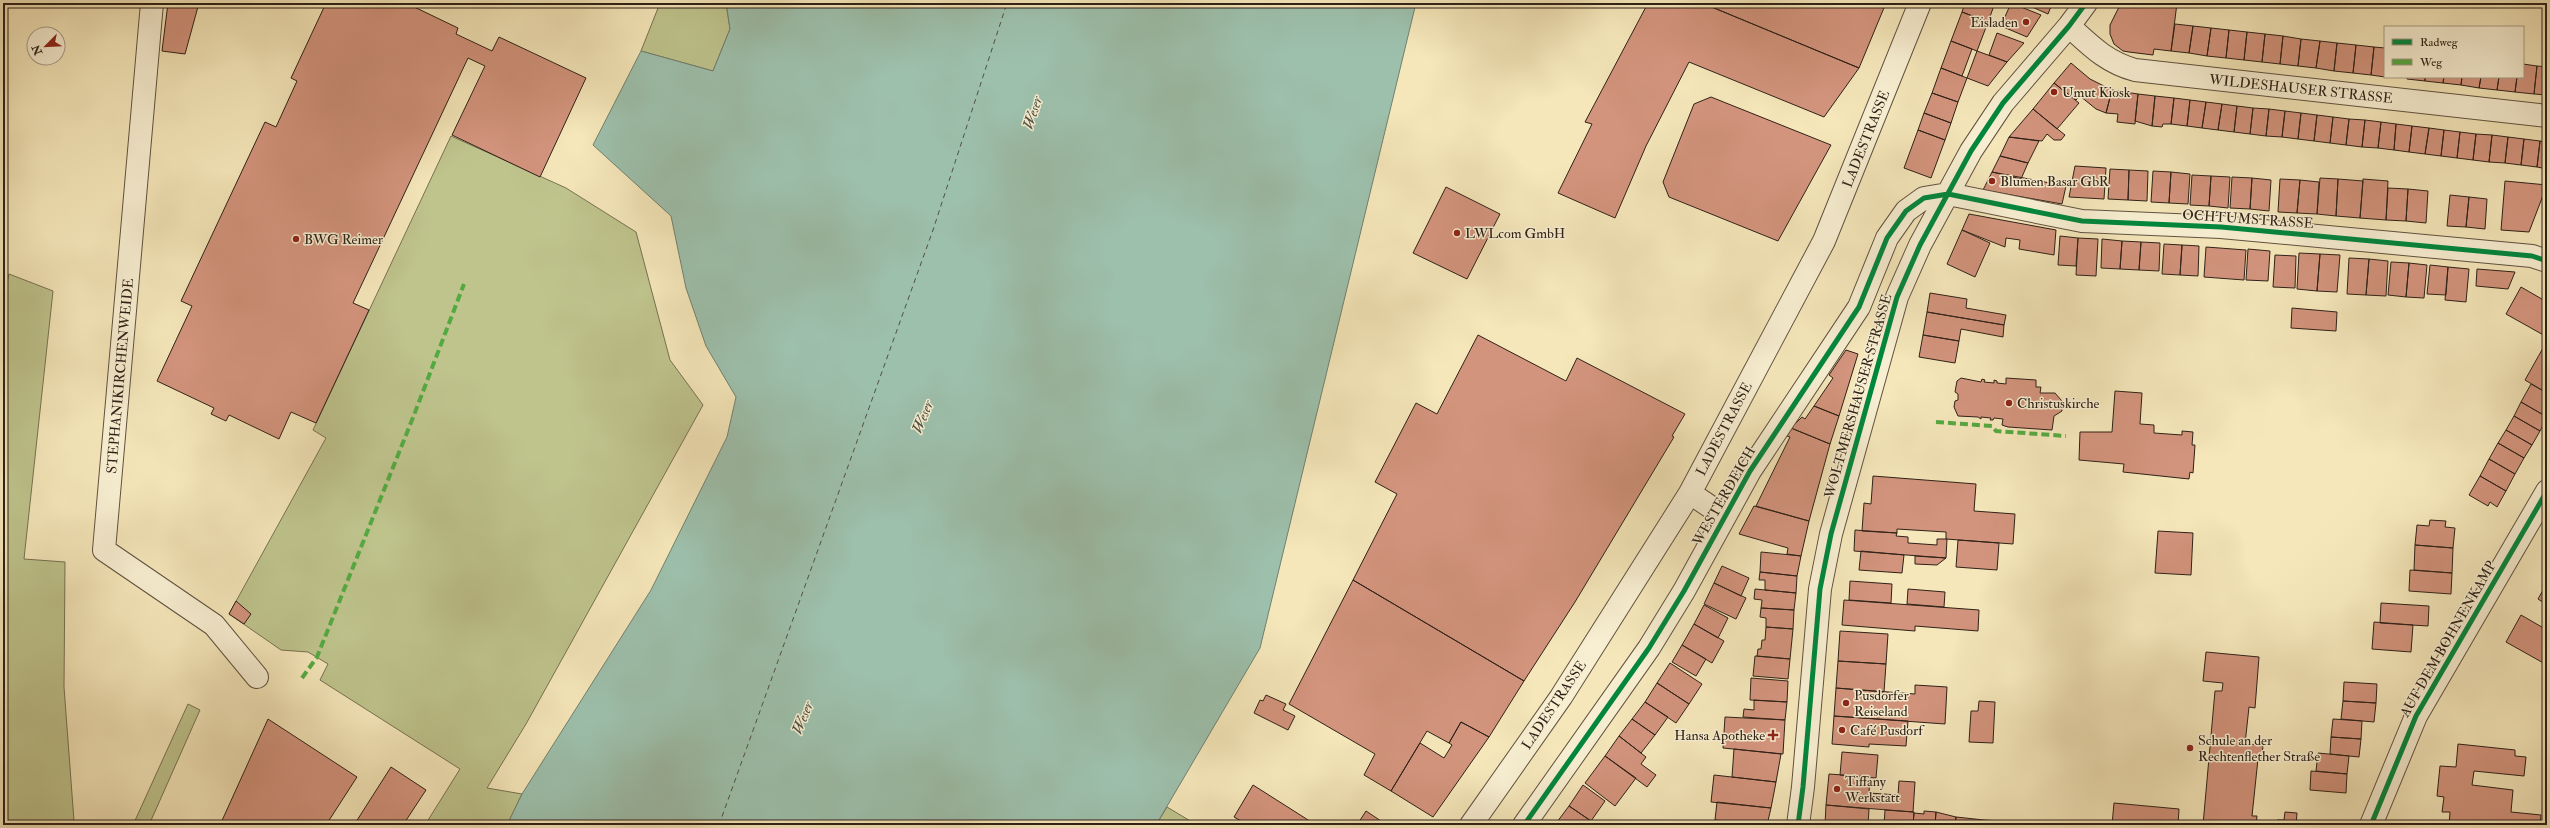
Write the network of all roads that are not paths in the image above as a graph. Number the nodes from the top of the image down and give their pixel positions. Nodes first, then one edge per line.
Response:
1 (152, 3) edge
2 (1920, 3) edge
3 (2086, 3) edge
4 (2069, 26) junction
5 (2547, 116) edge
6 (1948, 194) junction
7 (2547, 261) edge
8 (2547, 491) edge
9 (1690, 493) junction
10 (1724, 516) junction
11 (257, 676) dead end
12 (1471, 825) edge
13 (1524, 825) edge
14 (1798, 825) edge
15 (2370, 825) edge

1 - 11 street, STEPHANIKIRCHENWEIDE
2 - 9 street, LADESTRASSE
3 - 4 street, WOLTMERSHAUSER STRASSE
4 - 5 street, WILDESHAUSER STRASSE
4 - 6 street, WOLTMERSHAUSER STRASSE
6 - 7 street, OCHTUMSTRASSE
6 - 10 street, WESTERDEICH
6 - 14 street, WOLTMERSHAUSER STRASSE
8 - 15 street, AUF DEM BOHNENKAMP
9 - 10 street
9 - 12 street, LADESTRASSE
10 - 13 street, WESTERDEICH

